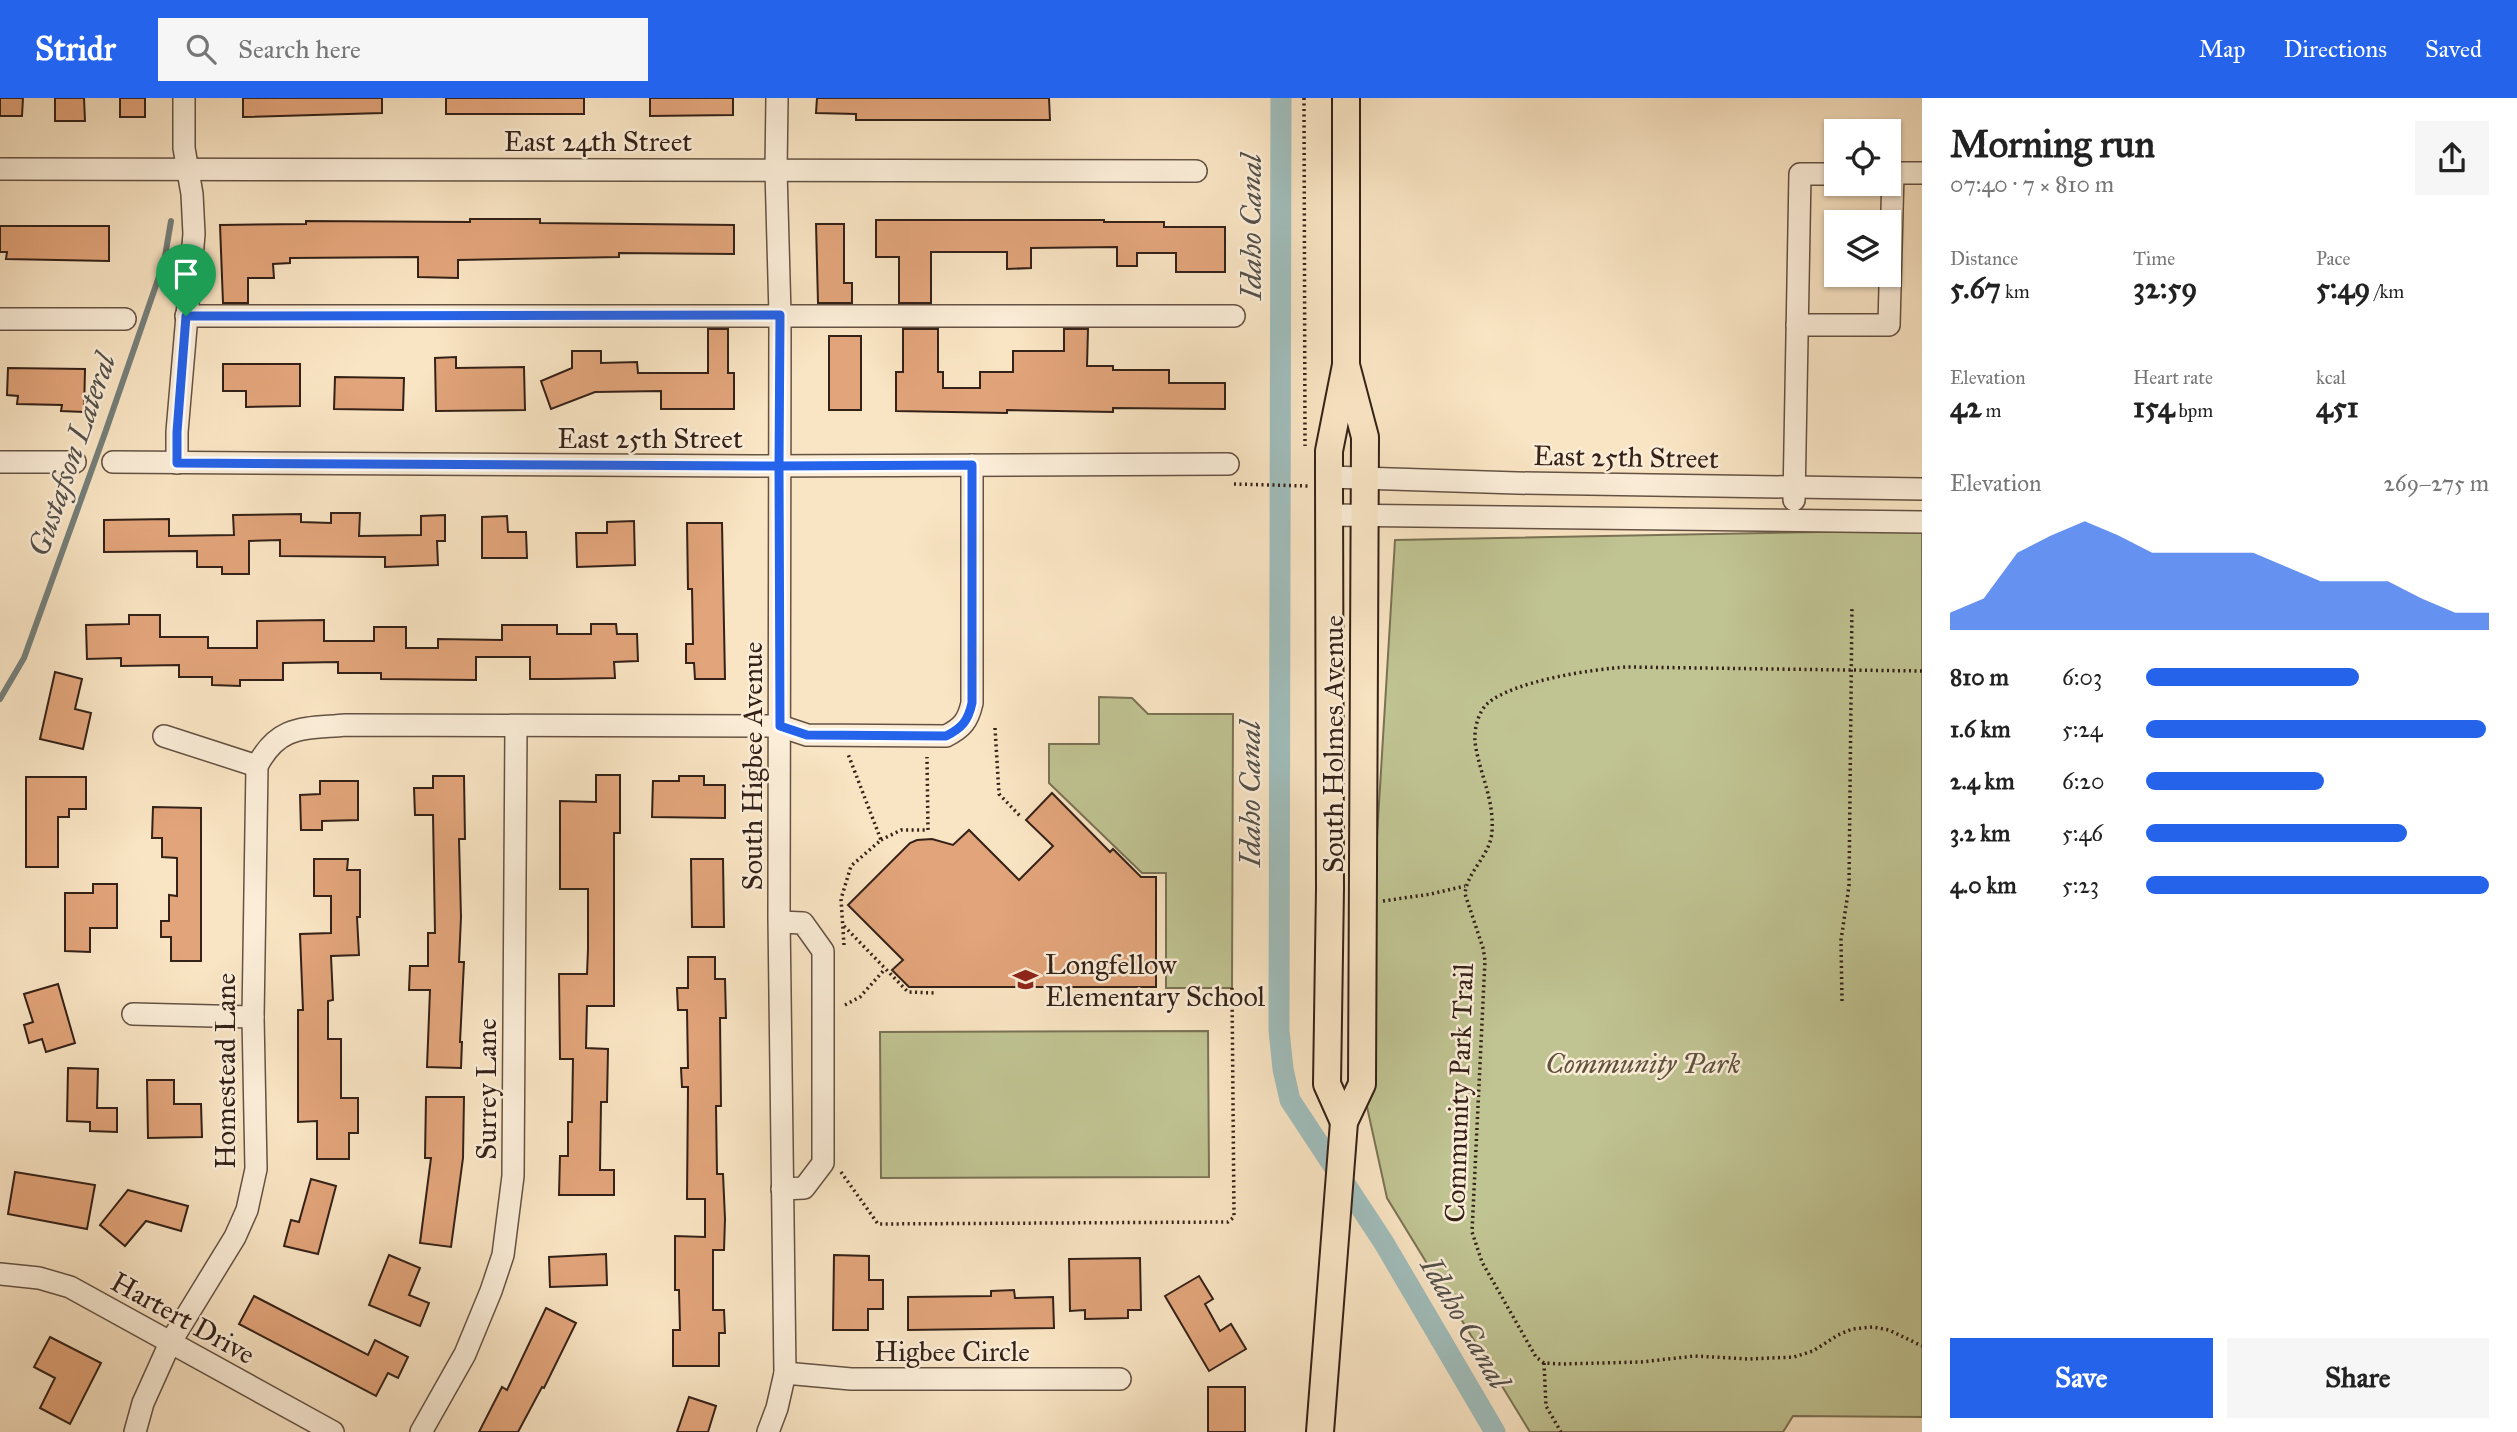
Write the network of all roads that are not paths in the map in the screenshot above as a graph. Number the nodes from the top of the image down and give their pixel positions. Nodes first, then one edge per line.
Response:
1 (184, 98) edge
2 (777, 98) edge
3 (1346, 98) edge
4 (187, 168) junction
5 (0, 169) edge
6 (776, 170) junction
7 (1196, 170) dead end
8 (1901, 173) edge
9 (1922, 173) edge
10 (1824, 174) edge
11 (1891, 196) edge
12 (780, 315) junction
13 (186, 316) junction
14 (1234, 316) dead end
15 (0, 318) edge
16 (125, 319) dead end
17 (1797, 325) junction
18 (1346, 365) junction
19 (0, 462) edge
20 (75, 462) dead end
21 (113, 462) dead end
22 (177, 463) junction
23 (972, 465) junction
24 (779, 466) junction
25 (1231, 474) road end
26 (1329, 477) junction
27 (1364, 478) junction
28 (1795, 487) junction
29 (1922, 489) edge
30 (1329, 515) junction
31 (1364, 515) junction
32 (1794, 519) junction
33 (1922, 522) edge
34 (516, 726) junction
35 (780, 726) junction
36 (164, 736) dead end
37 (257, 766) junction
38 (780, 922) junction
39 (133, 1014) dead end
40 (253, 1017) junction
41 (1344, 1122) junction
42 (782, 1189) junction
43 (0, 1274) edge
44 (170, 1343) junction
45 (785, 1373) junction
46 (1120, 1379) dead end
47 (135, 1432) edge
48 (333, 1432) edge
49 (421, 1432) edge
50 (768, 1432) edge
51 (1320, 1432) edge

1 - 4 street
2 - 6 street, South Higbee Avenue
3 - 18 main road, South Holmes Avenue
4 - 5 street, East 24th Street
4 - 6 street, East 24th Street
4 - 13 street
6 - 7 street, East 24th Street
6 - 12 street, South Higbee Avenue
8 - 9 street
10 - 17 street
11 - 17 street
12 - 13 street
12 - 14 street
12 - 24 street, South Higbee Avenue
13 - 22 street
15 - 16 street
17 - 28 street
18 - 26 main road, South Holmes Avenue
18 - 27 main road, South Holmes Avenue
19 - 20 street
21 - 22 street, East 25th Street
22 - 24 street, East 25th Street
23 - 24 street, East 25th Street
23 - 25 street, East 25th Street
23 - 35 street
24 - 35 street, South Higbee Avenue
26 - 27 street, East 25th Street
26 - 30 main road, South Holmes Avenue
27 - 28 street, East 25th Street
27 - 31 main road, South Holmes Avenue
28 - 29 street, East 25th Street
28 - 32 street
30 - 31 street
30 - 41 main road, South Holmes Avenue
31 - 32 street
31 - 41 main road, South Holmes Avenue
32 - 33 street
34 - 35 street
34 - 37 street
34 - 49 street, Surrey Lane
35 - 38 street, South Higbee Avenue
36 - 37 street
37 - 40 street, Homestead Lane
38 - 42 street, South Higbee Avenue
38 - 42 street
39 - 40 street
40 - 44 street, Homestead Lane
41 - 51 main road, South Holmes Avenue
42 - 45 street, South Higbee Avenue
43 - 44 street, Hartert Drive
44 - 47 street, Homestead Lane
44 - 48 street, Hartert Drive
45 - 46 street, Higbee Circle
45 - 50 street, South Higbee Avenue

